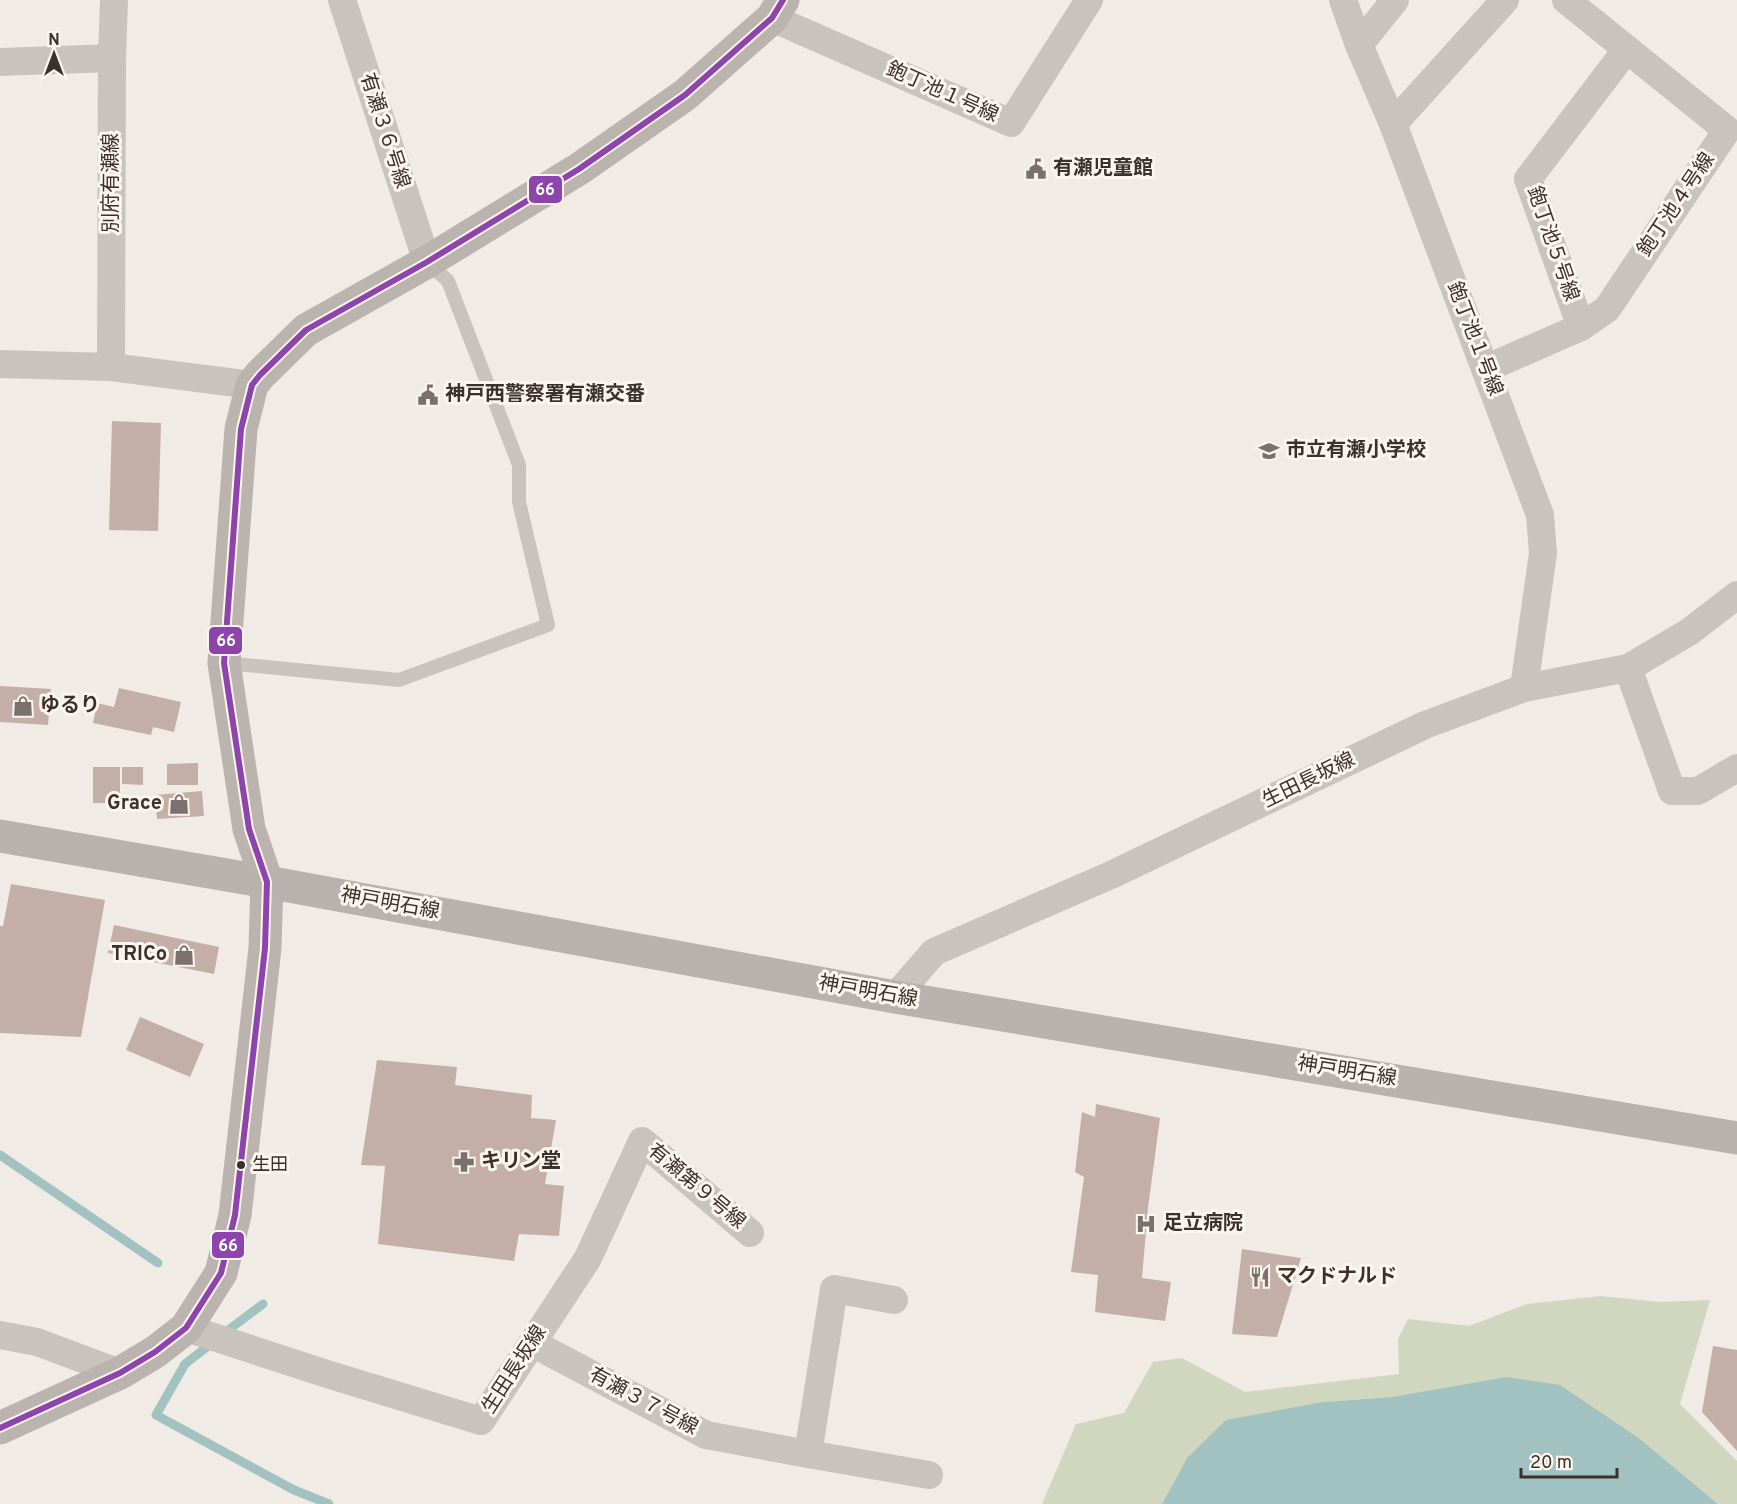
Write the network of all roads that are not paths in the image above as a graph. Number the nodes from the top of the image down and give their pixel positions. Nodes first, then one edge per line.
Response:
1 (114, 0) edge
2 (342, 0) edge
3 (1089, 0) edge
4 (1343, 0) edge
5 (1395, 0) edge
6 (1505, 0) edge
7 (1566, 0) edge
8 (777, 9) edge
9 (1359, 45) junction
10 (1627, 50) junction
11 (112, 58) junction
12 (0, 62) edge
13 (1393, 124) junction
14 (427, 262) junction
15 (1581, 327) junction
16 (0, 364) edge
17 (111, 367) junction
18 (1485, 369) junction
19 (252, 385) junction
20 (1737, 595) edge
21 (224, 663) junction
22 (1628, 668) junction
23 (1524, 688) junction
24 (1737, 768) edge
25 (0, 836) edge
26 (267, 882) junction
27 (895, 997) junction
28 (1737, 1138) edge
29 (642, 1141) joint
30 (750, 1233) dead end
31 (894, 1300) dead end
32 (186, 1328) junction
33 (0, 1335) edge
34 (532, 1343) junction
35 (120, 1373) junction
36 (0, 1428) edge
37 (808, 1454) junction
38 (929, 1476) dead end

1 - 11 street, 別府有瀬線
2 - 14 street, 有瀬３６号線
3 - 8 street, 鉋丁池１号線
4 - 9 street, 鉋丁池１号線
5 - 9 street
6 - 13 street
7 - 10 street, 鉋丁池４号線
8 - 14 street
9 - 13 street, 鉋丁池１号線
10 - 15 street, 鉋丁池５号線
10 - 15 street, 鉋丁池４号線
11 - 12 street
11 - 17 street, 別府有瀬線
13 - 18 street, 鉋丁池１号線
14 - 19 street
14 - 21 lane
15 - 18 street, 鉋丁池４号線
16 - 17 street
17 - 19 street
18 - 23 street, 鉋丁池１号線
19 - 21 street
20 - 22 street, 生田長坂線
21 - 26 street
22 - 23 street, 生田長坂線
22 - 24 street
23 - 27 street, 生田長坂線
25 - 26 main road, 神戸明石線
26 - 27 main road, 神戸明石線
26 - 32 street
27 - 28 main road, 神戸明石線
29 - 30 street, 有瀬第９号線
29 - 34 street, 生田長坂線
31 - 37 street
32 - 34 street, 生田長坂線
32 - 35 street
33 - 35 street
34 - 37 street, 有瀬３７号線
35 - 36 street
37 - 38 street, 有瀬３７号線

